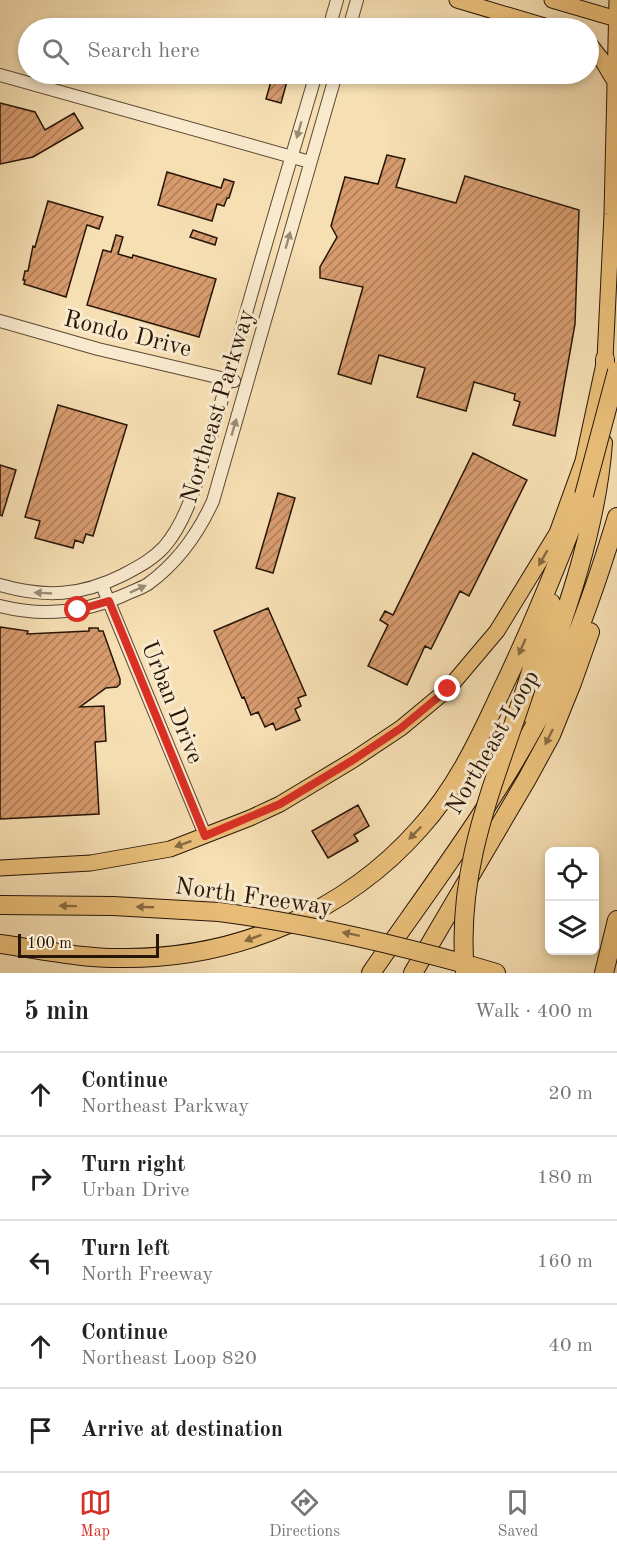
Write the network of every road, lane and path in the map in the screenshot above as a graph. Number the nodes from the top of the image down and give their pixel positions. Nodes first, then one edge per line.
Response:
1 (337, 0) edge
2 (357, 0) edge
3 (457, 0) edge
4 (617, 0) edge
5 (561, 1) edge
6 (331, 18) edge
7 (352, 18) edge
8 (517, 18) edge
9 (617, 19) edge
10 (599, 44) edge
11 (617, 49) edge
12 (599, 56) edge
13 (0, 75) edge
14 (18, 80) edge
15 (616, 83) edge
16 (32, 84) edge
17 (313, 84) edge
18 (333, 84) edge
19 (292, 156) junction
20 (310, 162) junction
21 (0, 321) edge
22 (611, 365) edge
23 (228, 380) junction
24 (246, 385) junction
25 (584, 495) junction
26 (617, 517) edge
27 (0, 585) edge
28 (102, 585) junction
29 (594, 592) junction
30 (109, 601) junction
31 (0, 606) edge
32 (498, 787) junction
33 (205, 836) junction
34 (0, 868) edge
35 (0, 896) edge
36 (0, 905) edge
37 (23, 905) junction
38 (617, 920) edge
39 (0, 944) edge
40 (467, 969) edge
41 (371, 973) edge
42 (412, 973) edge
43 (496, 973) edge
44 (603, 973) edge

1 - 6 street
2 - 7 street
3 - 8 main road
4 - 9 main road, North Freeway
5 - 9 main road
9 - 11 main road, North Freeway
10 - 11 main road
11 - 15 main road, North Freeway
12 - 15 main road
13 - 14 street
15 - 22 main road, North Freeway
16 - 19 street
17 -> 19 street, Northeast Parkway
18 - 20 street, Northeast Parkway
19 - 20 street
19 - 23 street, Northeast Parkway
24 -> 20 street, Northeast Parkway
21 - 23 street, Rondo Drive
22 - 25 highway, bridge
22 - 32 highway
22 -> 33 main road, North Freeway
23 - 24 street, Rondo Drive
23 - 28 street, Northeast Parkway
30 -> 24 street, Northeast Parkway
25 -> 39 highway
25 - 40 highway, bridge
26 - 29 highway, Northeast Loop
28 -> 27 street, Northeast Parkway
28 - 30 street, Urban Drive
29 - 32 highway, Northeast Loop
29 -> 42 highway
30 - 31 street, Northeast Parkway
30 - 33 street, Urban Drive
32 - 41 highway, Northeast Loop
33 -> 34 main road, North Freeway
35 - 37 highway
36 - 37 highway, North Freeway
40 -> 37 highway, North Freeway, bridge
38 - 44 highway
40 - 43 highway, North Freeway

